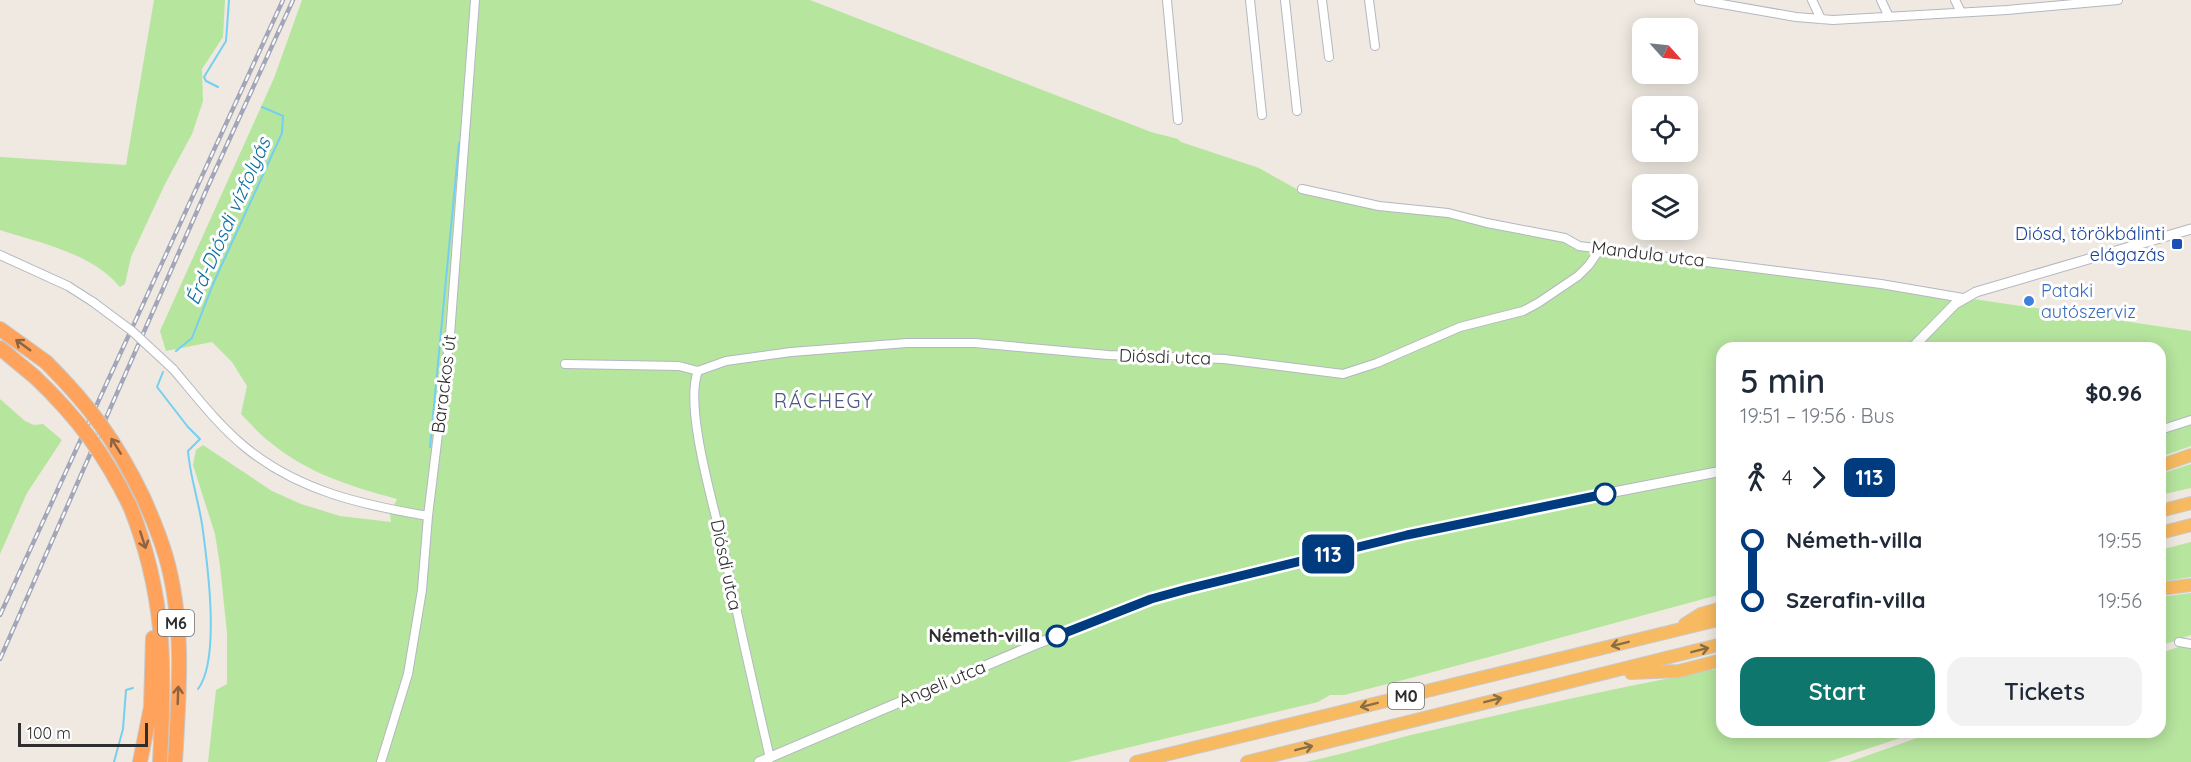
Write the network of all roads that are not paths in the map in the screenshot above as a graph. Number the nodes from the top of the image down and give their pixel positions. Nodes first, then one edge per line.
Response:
1 (475, 0) edge
2 (1167, 0) edge
3 (1250, 0) edge
4 (1285, 0) edge
5 (1323, 0) edge
6 (1369, 0) edge
7 (1699, 0) edge
8 (1812, 0) edge
9 (1881, 0) edge
10 (1955, 0) edge
11 (2002, 0) edge
12 (2118, 0) edge
13 (2086, 1) edge
14 (1736, 3) edge
15 (2007, 10) junction
16 (1961, 12) junction
17 (1889, 17) junction
18 (1821, 19) junction
19 (1375, 46) dead end
20 (1329, 57) dead end
21 (1297, 111) dead end
22 (1262, 115) dead end
23 (1178, 120) dead end
24 (1302, 189) dead end
25 (2191, 229) edge
26 (1600, 249) junction
27 (0, 255) edge
28 (1963, 298) junction
29 (0, 328) edge
30 (1917, 342) edge
31 (0, 348) edge
32 (565, 364) dead end
33 (698, 371) junction
34 (2191, 420) edge
35 (2166, 428) edge
36 (2191, 455) edge
37 (2166, 464) edge
38 (1716, 472) edge
39 (2191, 503) edge
40 (2166, 509) edge
41 (428, 516) junction
42 (2191, 525) edge
43 (2166, 531) edge
44 (153, 576) junction
45 (2191, 585) edge
46 (2166, 588) edge
47 (1716, 610) edge
48 (1716, 620) edge
49 (1677, 630) junction
50 (2179, 642) dead end
51 (2191, 644) edge
52 (1716, 646) edge
53 (1716, 662) edge
54 (1603, 675) junction
55 (770, 758) junction
56 (140, 762) edge
57 (160, 762) edge
58 (175, 762) edge
59 (381, 762) edge
60 (759, 762) edge
61 (1136, 762) edge
62 (1247, 762) edge

1 - 41 street, Barackos út
2 - 23 street
3 - 22 street
4 - 21 street
5 - 20 street
6 - 19 street
7 - 14 street
8 - 18 street
9 - 17 street
10 - 16 street
11 - 15 street
12 - 13 street
13 - 15 street
14 - 18 street
15 - 16 street
16 - 17 street
17 - 18 street
24 - 26 street, Mandula utca
25 - 28 street
26 - 28 street, Mandula utca
26 - 33 street, Diósdi utca
27 - 41 street, bridge
28 - 30 street
58 -> 29 highway, M6, bridge
31 -> 44 highway, bridge
32 - 33 street, Diósdi utca
33 - 55 street, Diósdi utca
34 - 35 street
36 - 37 highway
38 - 55 street, Angeli utca
39 - 40 highway
41 - 59 street, Barackos út
42 - 43 highway
44 - 56 highway
44 - 57 highway
45 - 46 highway
47 - 49 highway
48 - 49 highway, M0
49 -> 61 highway, M0
50 - 51 street
54 -> 52 highway, M0
53 - 54 highway
62 -> 54 highway, M0
55 - 60 street, Angeli utca

